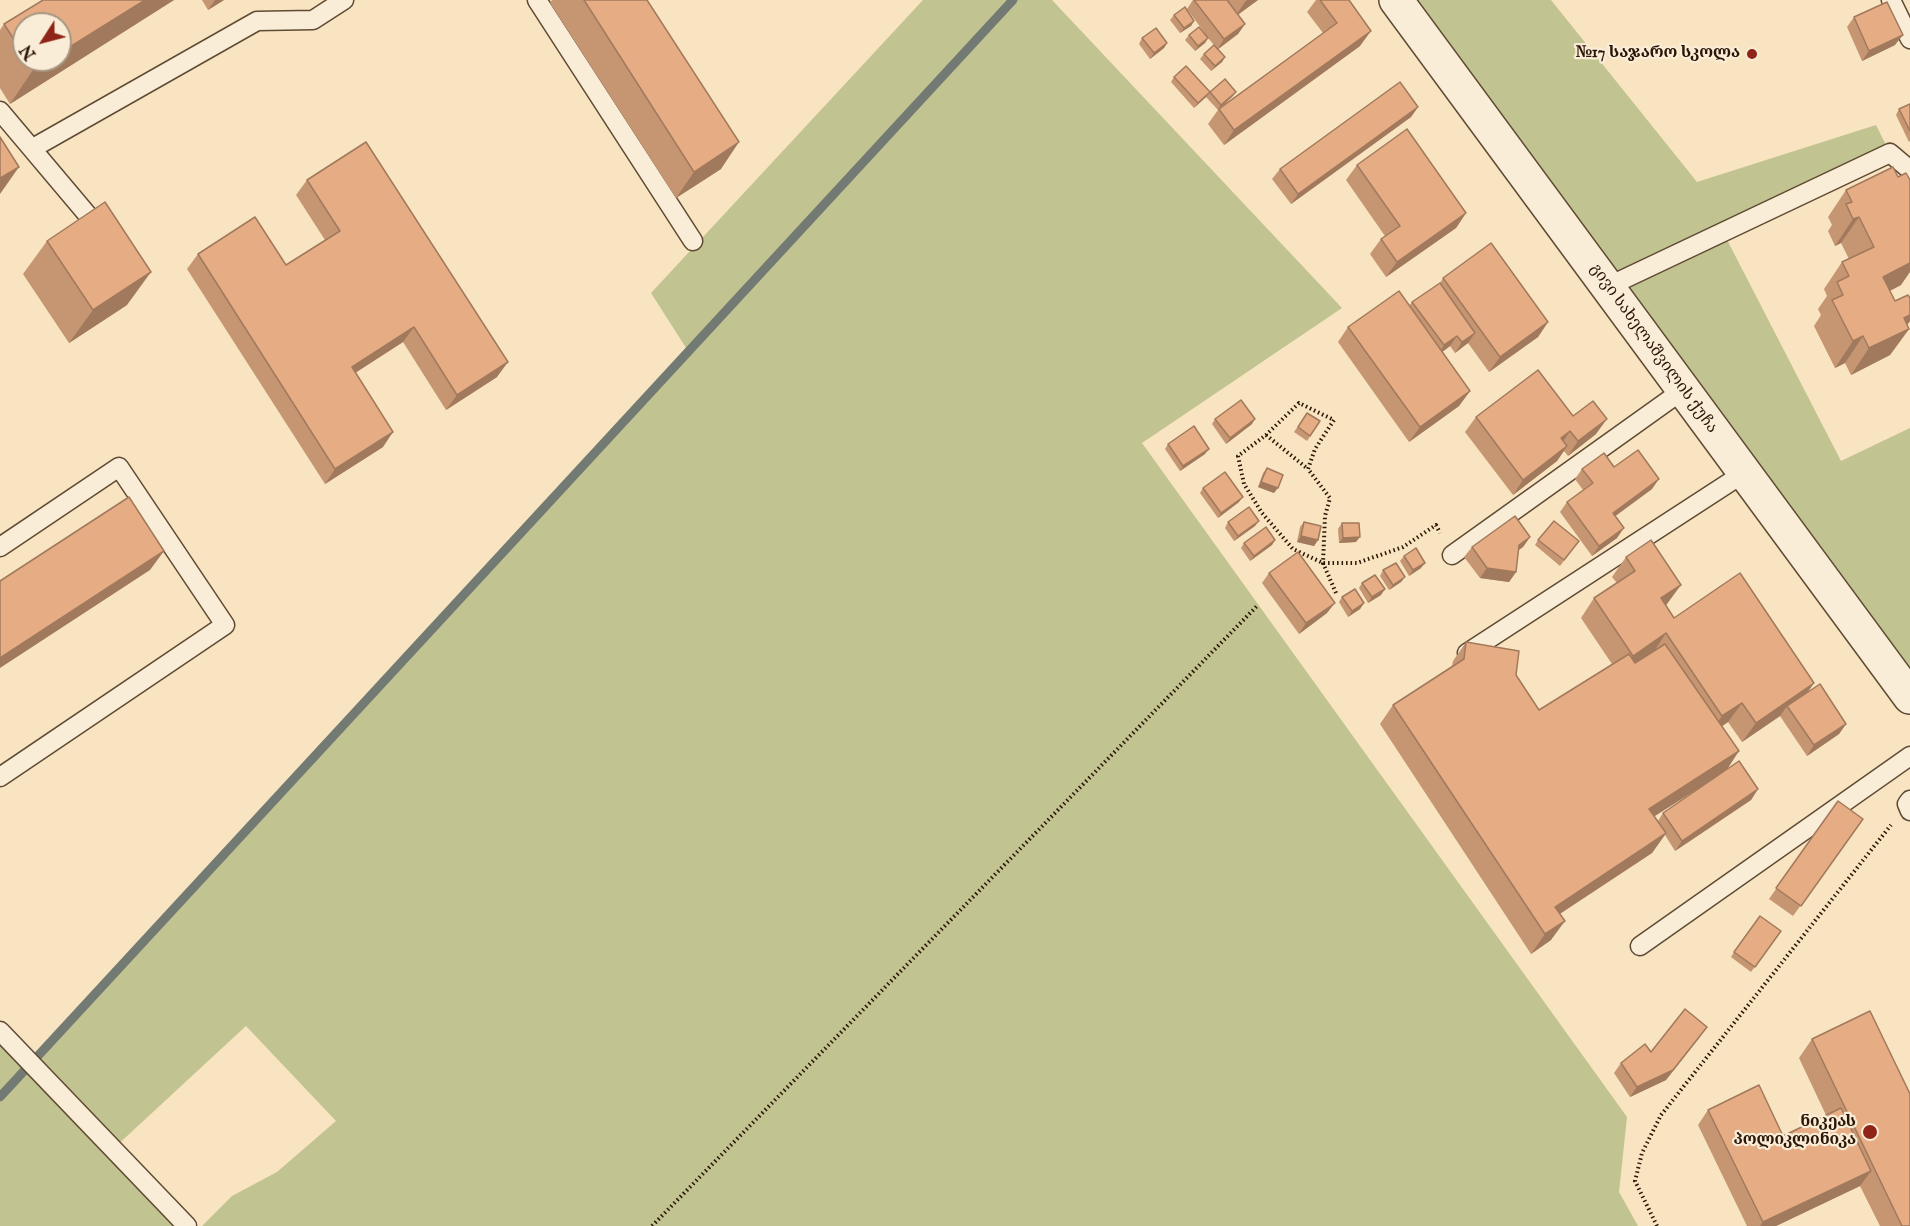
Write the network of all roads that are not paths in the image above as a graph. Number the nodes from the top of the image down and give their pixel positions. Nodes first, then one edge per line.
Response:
1 (344, 0) edge
2 (537, 0) edge
3 (1396, 0) edge
4 (1891, 0) edge
5 (1910, 39) edge
6 (0, 111) edge
7 (33, 148) junction
8 (1910, 170) edge
9 (102, 232) edge
10 (693, 241) dead end
11 (1607, 287) junction
12 (1683, 390) junction
13 (1744, 473) junction
14 (0, 547) edge
15 (1452, 555) road end
16 (1467, 653) edge
17 (1910, 697) edge
18 (1910, 756) edge
19 (0, 777) edge
20 (1640, 946) dead end
21 (0, 1031) edge
22 (187, 1226) edge

1 - 7 lane
2 - 10 lane
3 - 11 street, გივი სახელაშვილის ქუჩა
4 - 5 lane
6 - 7 lane
7 - 9 lane
8 - 11 lane
11 - 12 street, გივი სახელაშვილის ქუჩა
12 - 13 street, გივი სახელაშვილის ქუჩა
12 - 15 lane
13 - 16 lane
13 - 17 street, გივი სახელაშვილის ქუჩა
14 - 19 lane
18 - 20 lane
21 - 22 lane

